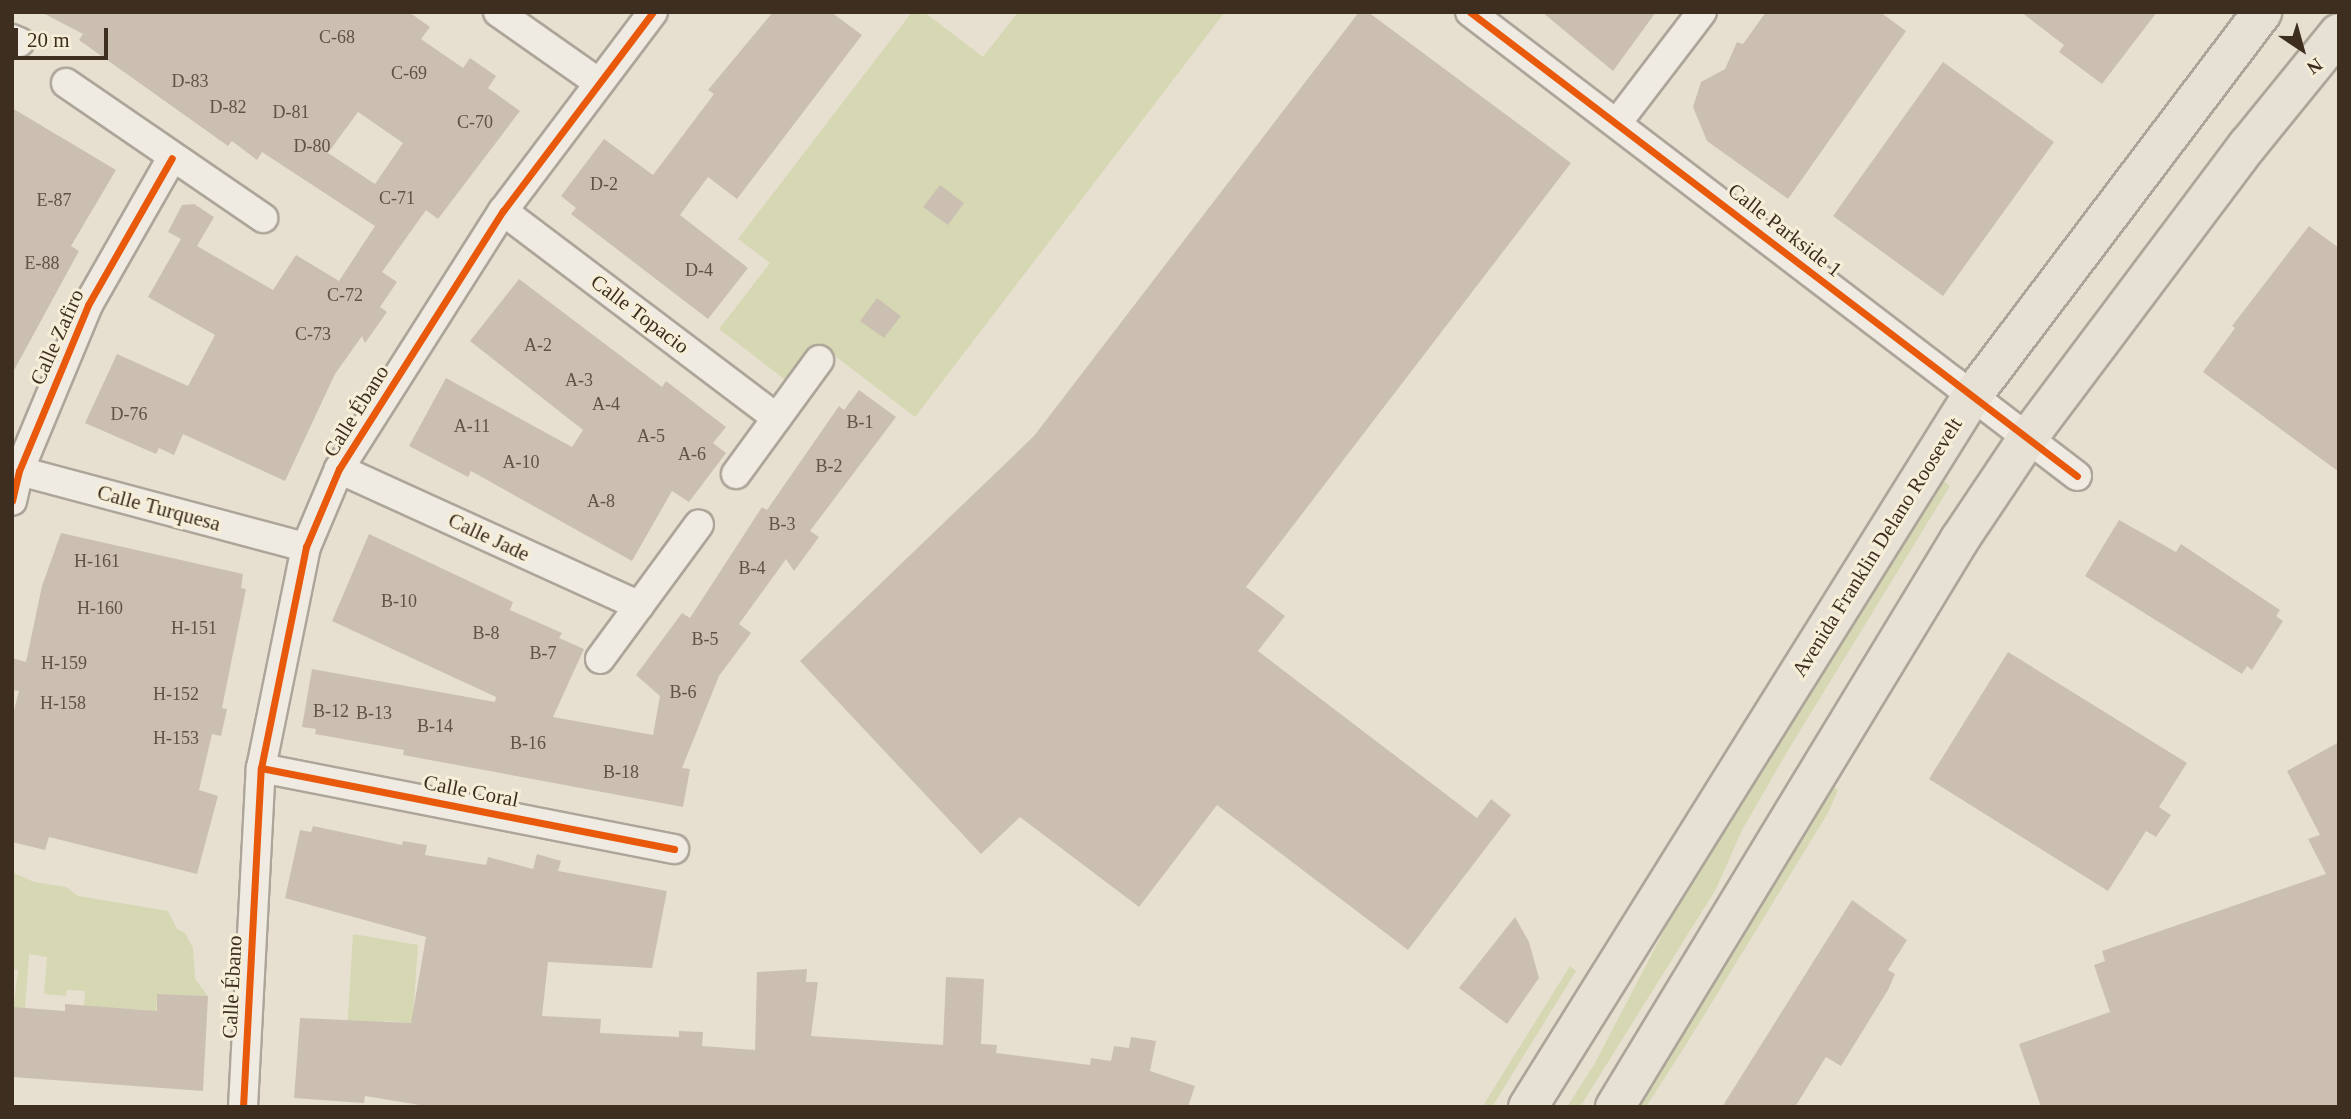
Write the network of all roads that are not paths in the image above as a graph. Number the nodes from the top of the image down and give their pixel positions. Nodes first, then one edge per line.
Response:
1 (498, 12) edge
2 (653, 12) edge
3 (1470, 12) edge
4 (1702, 12) edge
5 (2262, 12) edge
6 (2339, 33) edge
7 (66, 83) dead end
8 (599, 83) junction
9 (1617, 123) junction
10 (172, 158) junction
11 (503, 211) junction
12 (263, 218) dead end
13 (819, 360) dead end
14 (1972, 396) junction
15 (776, 418) junction
16 (2027, 439) junction
17 (340, 469) junction
18 (16, 470) edge
19 (736, 474) dead end
20 (2077, 476) dead end
21 (12, 501) edge
22 (699, 524) dead end
23 (306, 547) junction
24 (639, 606) junction
25 (600, 659) dead end
26 (261, 768) junction
27 (674, 849) dead end
28 (243, 1107) edge
29 (1528, 1107) edge
30 (1615, 1107) edge

1 - 8 street
2 - 8 street, Calle Ébano
3 - 9 street, Calle Parkside 1
4 - 9 street
5 - 14 main road, Avenida Franklin Delano Roosevelt
6 - 16 main road
7 - 10 street
8 - 11 street, Calle Ébano
9 - 14 street, Calle Parkside 1
10 - 12 street
10 - 18 street, Calle Zafiro
11 - 15 street, Calle Topacio
11 - 17 street, Calle Ébano
13 - 15 street
14 - 16 street, Calle Parkside 1
14 - 29 main road, Avenida Franklin Delano Roosevelt
15 - 19 street
16 - 20 street, Calle Parkside 1
16 - 30 main road
17 - 23 street, Calle Ébano
17 - 24 street, Calle Jade
18 - 21 street, Calle Zafiro
18 - 23 street, Calle Turquesa
22 - 24 street
23 - 26 street, Calle Ébano
24 - 25 street
26 - 27 street, Calle Coral
26 - 28 street, Calle Ébano

